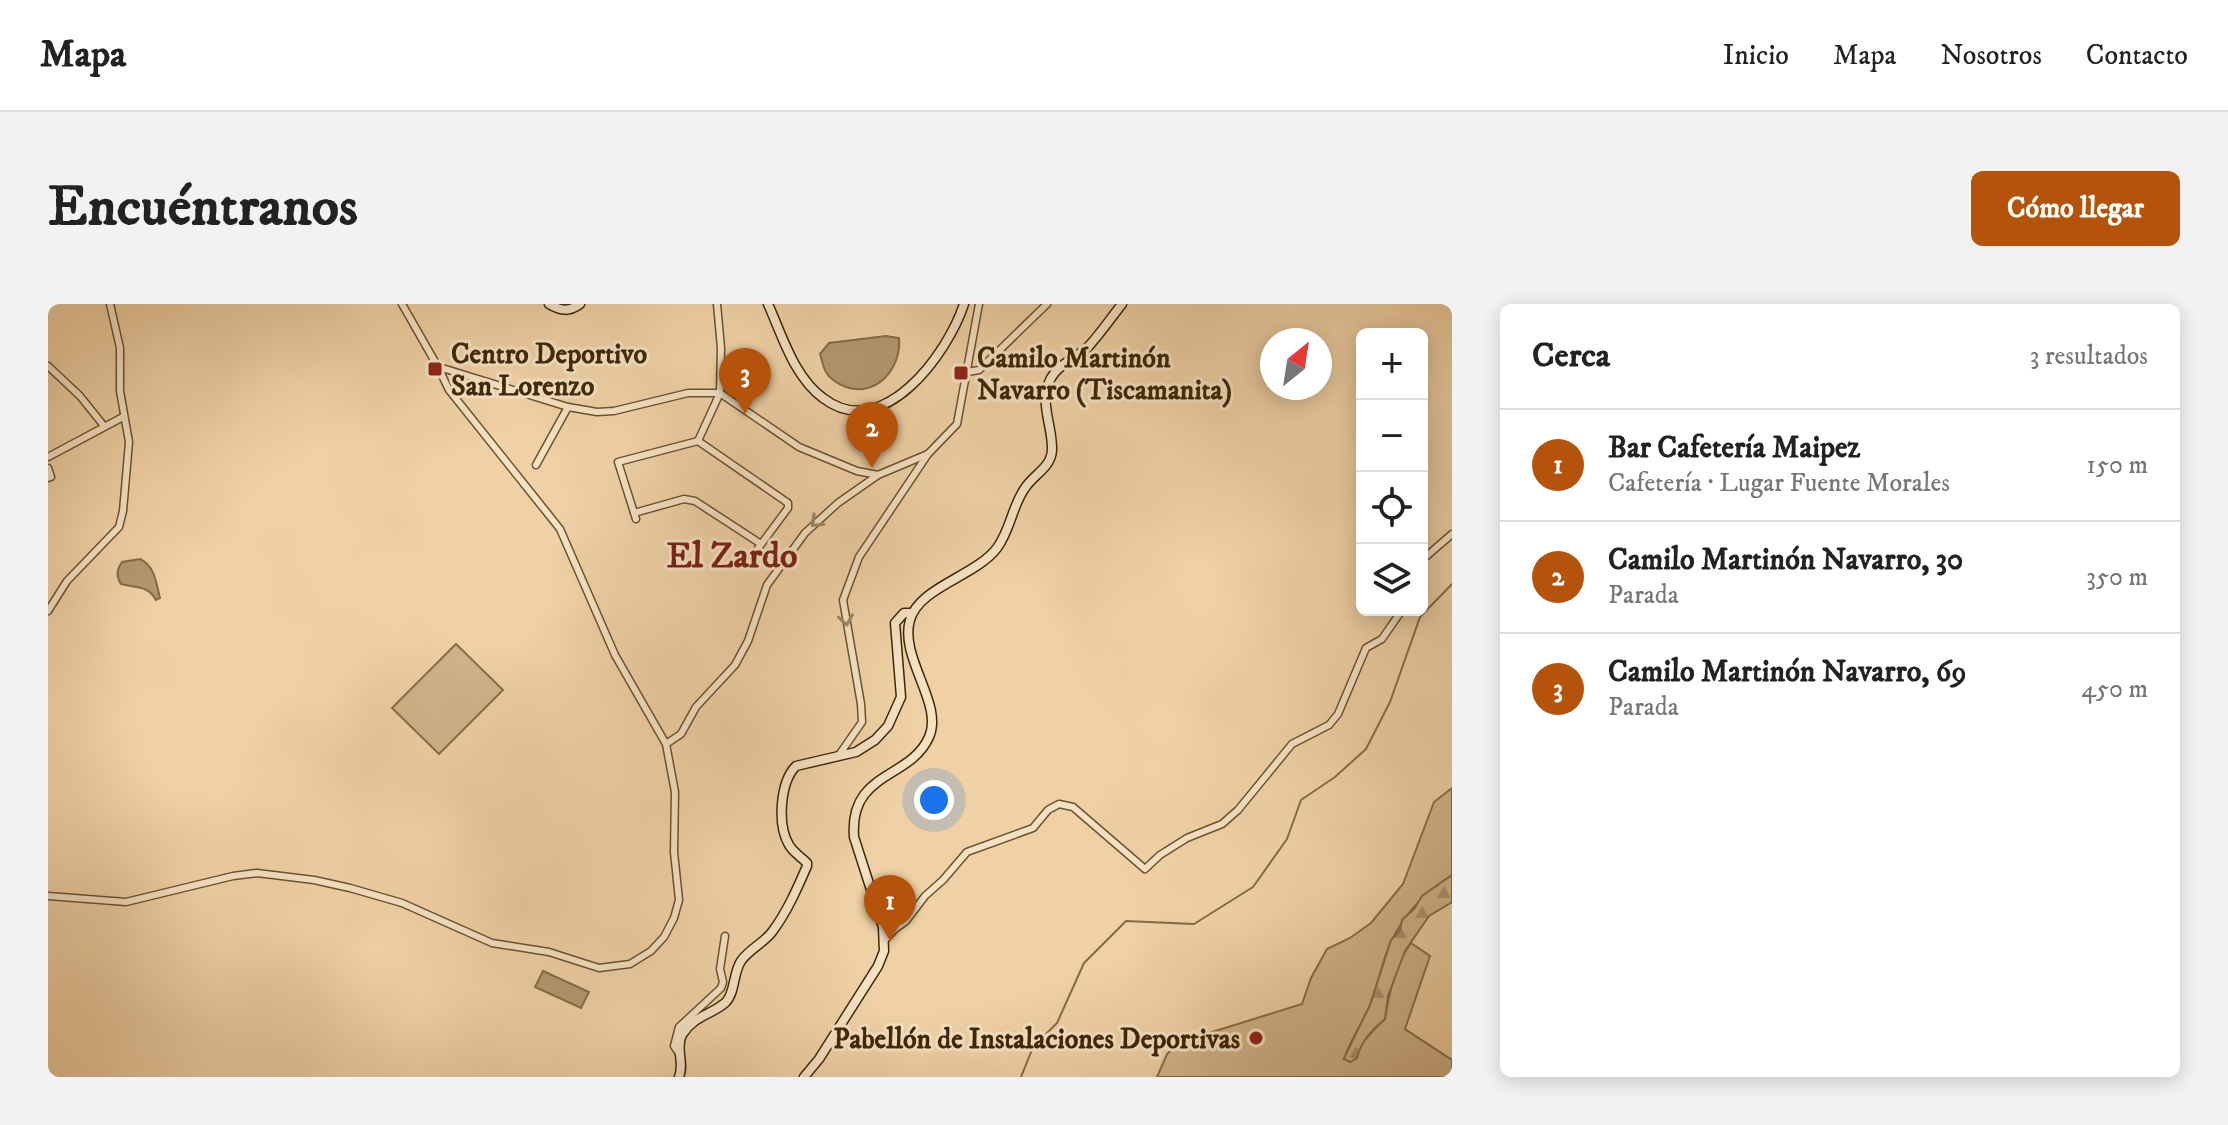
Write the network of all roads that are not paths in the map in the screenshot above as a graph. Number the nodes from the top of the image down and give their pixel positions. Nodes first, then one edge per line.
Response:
1 (110, 304) edge
2 (402, 304) edge
3 (549, 304) edge
4 (580, 304) edge
5 (717, 304) edge
6 (768, 304) edge
7 (964, 304) edge
8 (979, 304) edge
9 (1047, 304) edge
10 (1122, 304) edge
11 (48, 366) edge
12 (438, 367) junction
13 (967, 372) junction
14 (720, 393) junction
15 (568, 407) junction
16 (123, 417) junction
17 (104, 426) junction
18 (698, 441) junction
19 (928, 454) junction
20 (48, 457) edge
21 (536, 465) dead end
22 (48, 468) edge
23 (878, 475) junction
24 (48, 478) edge
25 (1452, 534) edge
26 (761, 544) junction
27 (756, 551) dead end
28 (1428, 555) edge
29 (48, 611) edge
30 (912, 613) junction
31 (1398, 616) edge
32 (666, 744) junction
33 (839, 755) junction
34 (48, 896) edge
35 (725, 936) dead end
36 (885, 940) junction
37 (678, 1052) junction
38 (679, 1077) edge
39 (804, 1077) edge

1 - 16 street
2 - 12 street
3 - 4 street
5 - 14 street
6 - 7 street
8 - 13 street
9 - 13 street
10 - 30 street
11 - 17 street
12 - 15 street
12 - 32 street
13 - 19 street
14 - 15 street
14 - 18 street
14 - 23 street
15 - 21 street
16 - 17 street
16 - 29 street
17 - 20 street
18 - 26 street
18 - 26 street
19 - 23 street
19 -> 33 street
22 - 24 street
23 -> 32 street
25 - 28 street
26 - 27 street
30 - 33 street
30 - 36 street
31 - 36 street
32 - 34 street
33 - 37 street
35 - 37 street
36 - 39 street
37 - 38 street

